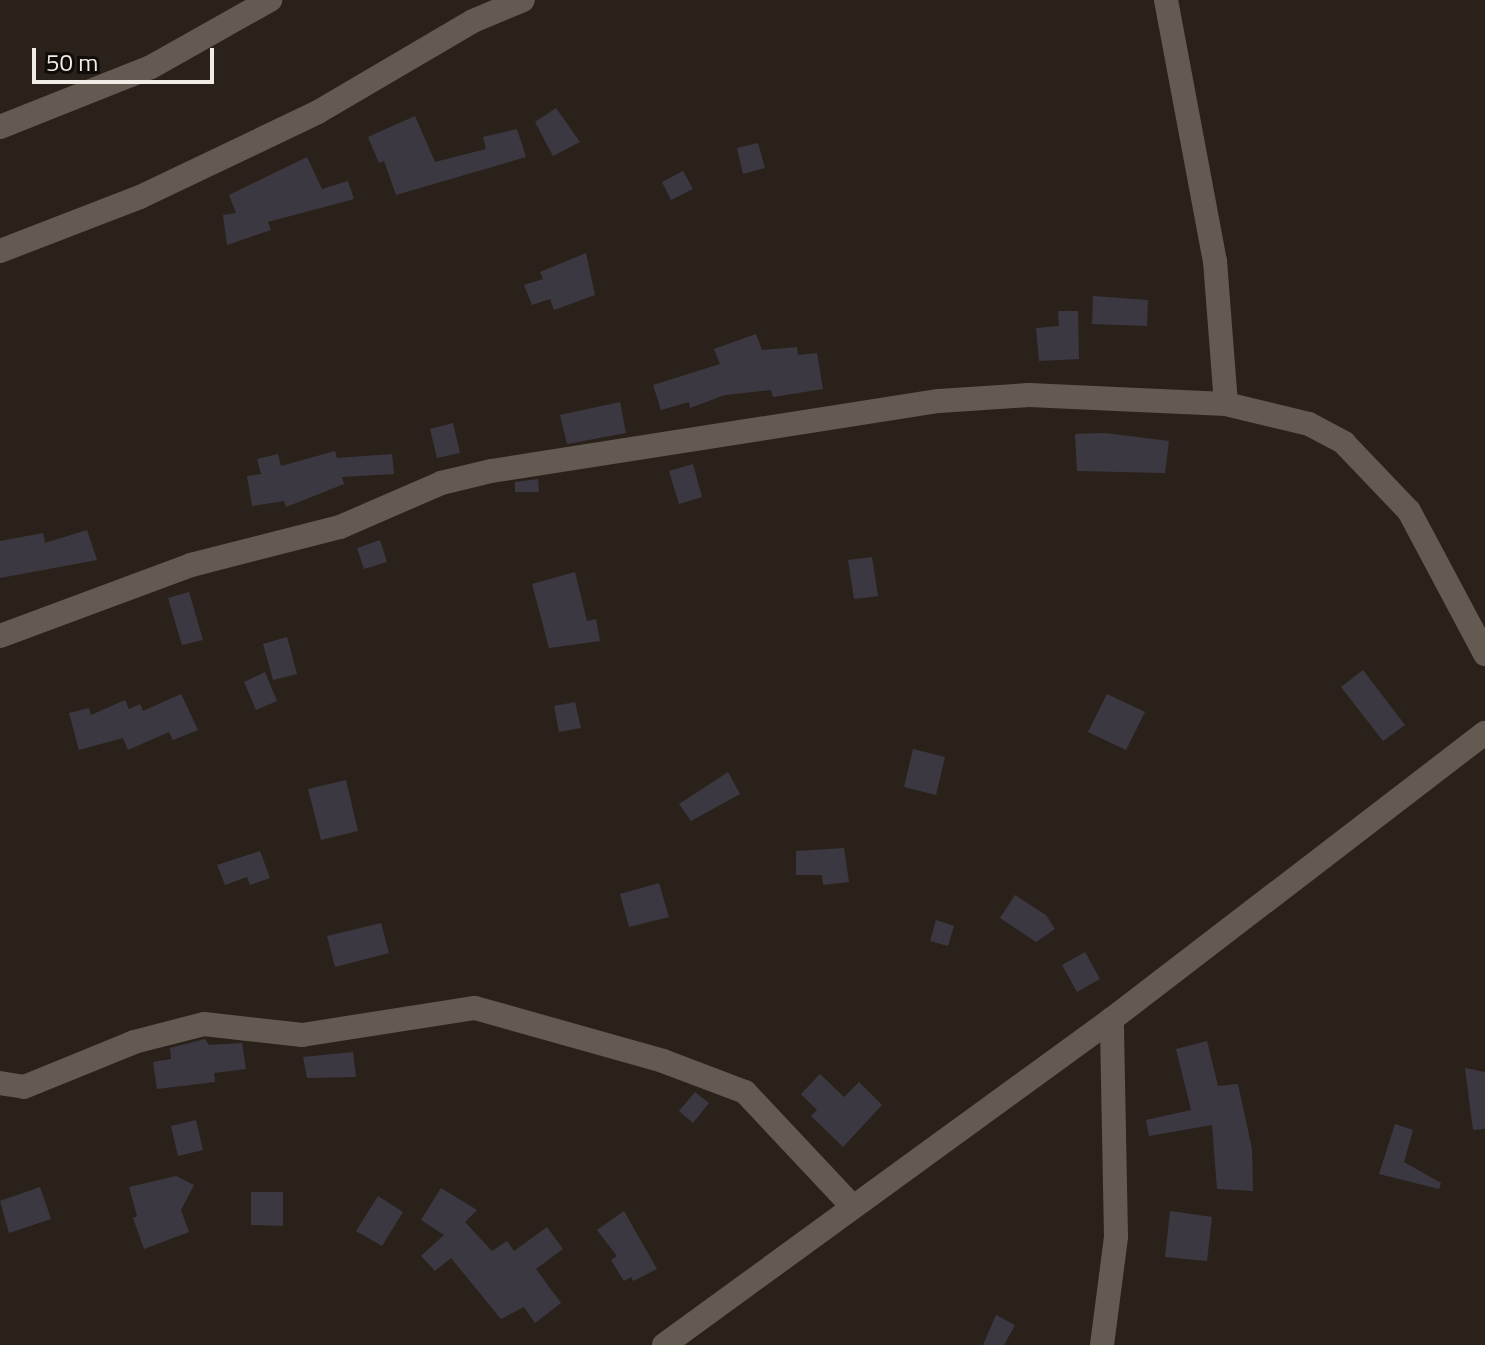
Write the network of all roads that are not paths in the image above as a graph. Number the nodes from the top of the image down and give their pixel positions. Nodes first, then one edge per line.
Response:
1 (270, 0) edge
2 (523, 0) edge
3 (1166, 0) edge
4 (0, 127) edge
5 (0, 251) edge
6 (1226, 404) junction
7 (0, 636) edge
8 (1485, 654) edge
9 (1485, 733) edge
10 (1112, 1019) junction
11 (0, 1083) edge
12 (851, 1205) junction
13 (664, 1345) edge
14 (1102, 1345) edge

1 - 4 street
2 - 5 street
3 - 6 street
6 - 7 street
6 - 8 street
9 - 10 street
10 - 12 street
10 - 14 street
11 - 12 street
12 - 13 street

